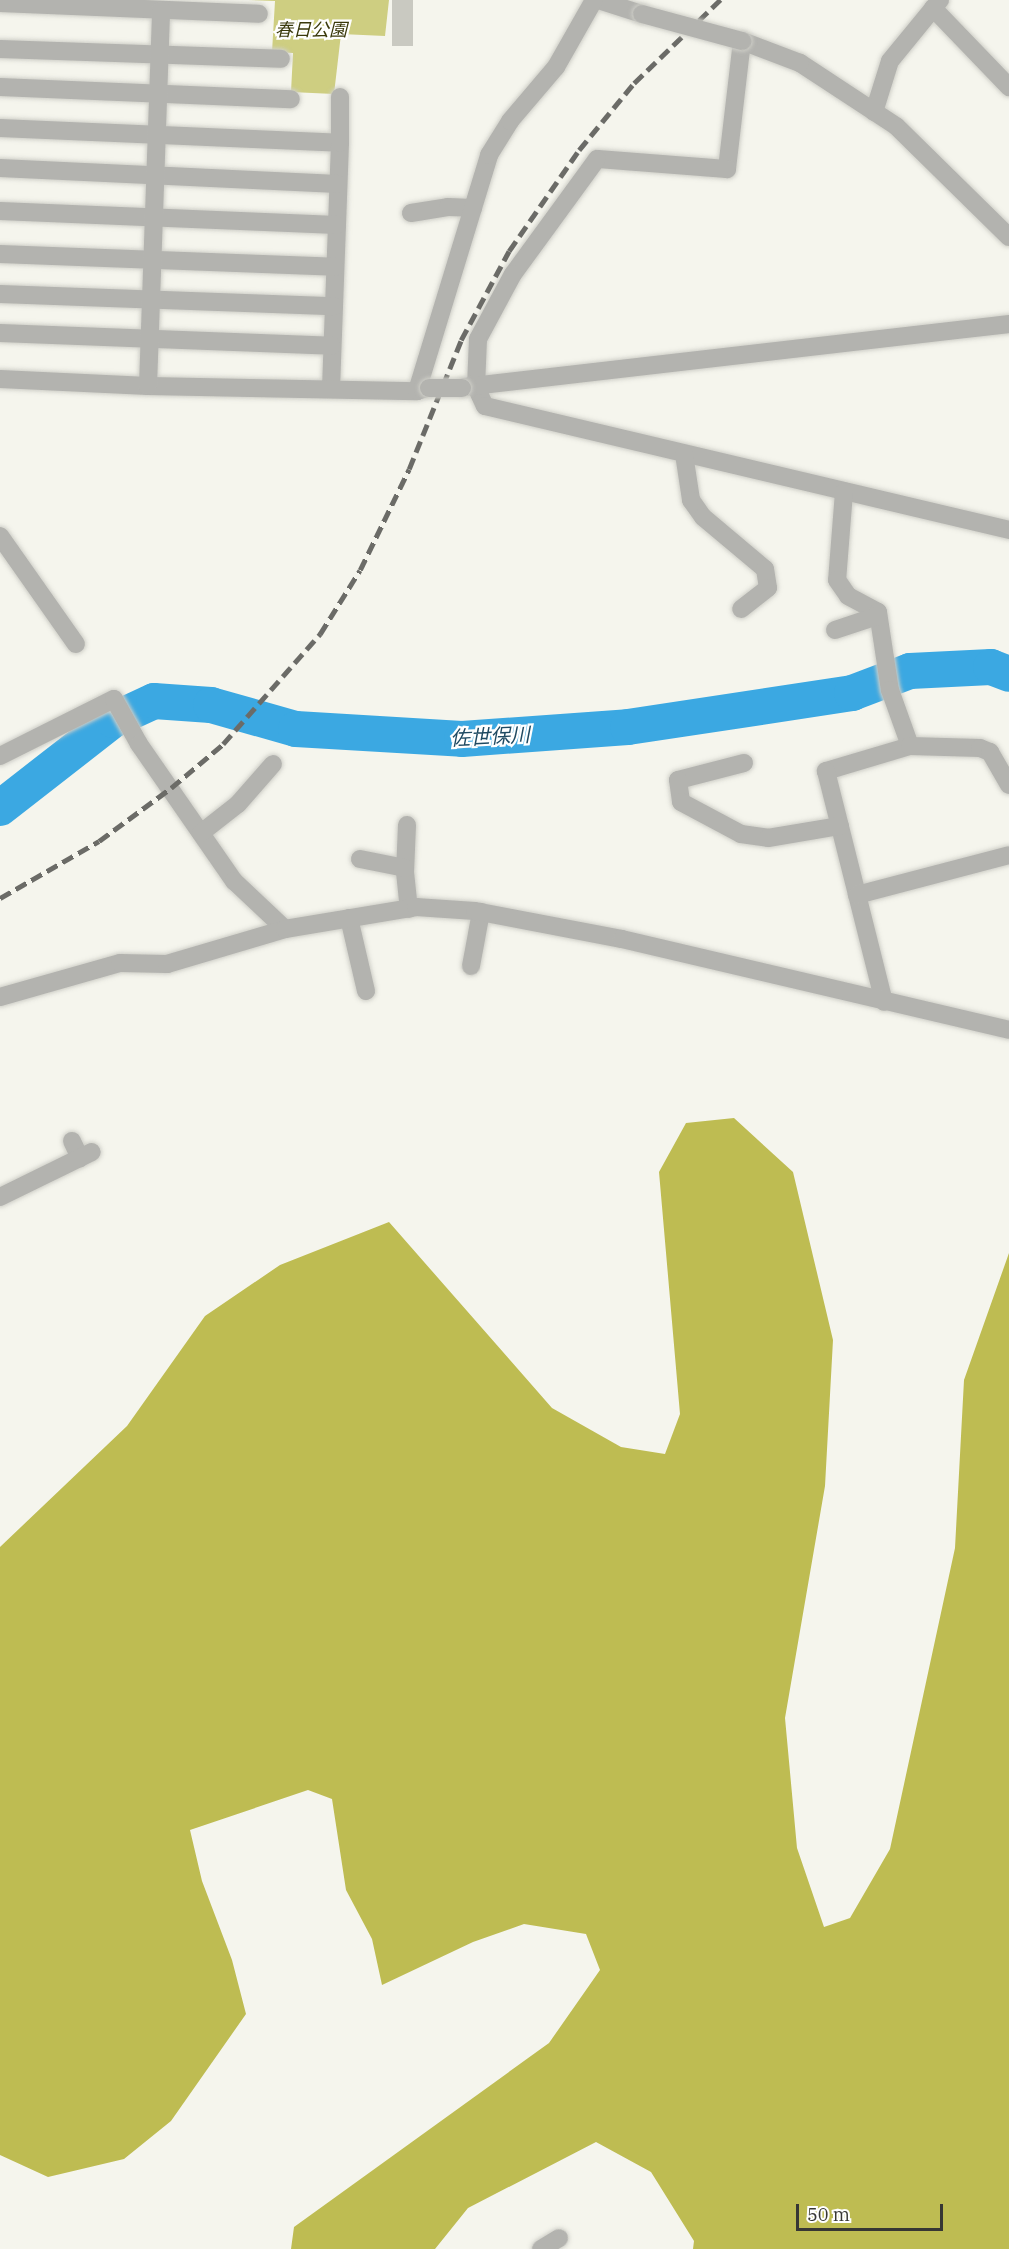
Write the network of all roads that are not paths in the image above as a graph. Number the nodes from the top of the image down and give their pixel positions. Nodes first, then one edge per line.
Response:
1 (596, 0) edge
2 (0, 3) edge
3 (936, 4) edge
4 (161, 10) junction
5 (258, 14) dead end
6 (742, 41) junction
7 (0, 49) edge
8 (160, 56) junction
9 (281, 59) dead end
10 (0, 87) edge
11 (1009, 87) edge
12 (159, 92) junction
13 (340, 97) dead end
14 (291, 99) dead end
15 (874, 112) junction
16 (0, 128) edge
17 (157, 134) junction
18 (340, 143) junction
19 (0, 168) edge
20 (155, 175) junction
21 (338, 184) junction
22 (473, 208) junction
23 (0, 211) edge
24 (411, 213) dead end
25 (154, 217) junction
26 (337, 225) junction
27 (1009, 237) edge
28 (0, 254) edge
29 (152, 260) junction
30 (335, 267) junction
31 (0, 294) edge
32 (151, 298) junction
33 (334, 306) junction
34 (1009, 324) edge
35 (0, 333) edge
36 (149, 338) junction
37 (332, 346) junction
38 (0, 379) edge
39 (148, 386) junction
40 (469, 387) junction
41 (331, 389) junction
42 (423, 390) junction
43 (684, 454) junction
44 (844, 492) junction
45 (1009, 530) edge
46 (0, 536) edge
47 (741, 609) dead end
48 (877, 618) junction
49 (835, 630) dead end
50 (76, 644) dead end
51 (910, 746) junction
52 (0, 756) edge
53 (744, 763) dead end
54 (273, 764) dead end
55 (1009, 785) edge
56 (406, 825) dead end
57 (840, 826) junction
58 (201, 833) junction
59 (1009, 855) edge
60 (360, 859) dead end
61 (405, 868) junction
62 (857, 895) junction
63 (409, 909) junction
64 (481, 912) junction
65 (349, 918) junction
66 (285, 929) junction
67 (471, 966) dead end
68 (369, 982) dead end
69 (0, 997) edge
70 (884, 1002) junction
71 (1009, 1030) edge
72 (72, 1141) dead end
73 (0, 1197) edge
74 (558, 2238) dead end
75 (540, 2249) edge

1 - 6 street, bridge
1 - 22 street
2 - 4 street
3 - 11 street
3 - 15 street
4 - 5 street
4 - 8 street
6 - 15 street
6 - 40 street
7 - 8 street
8 - 9 street
8 - 12 street
10 - 12 street
12 - 14 street
12 - 17 street
13 - 18 street
15 - 27 street
16 - 17 street
17 - 18 street
17 - 20 street
18 - 21 street
19 - 20 street
20 - 21 street
20 - 25 street
21 - 26 street
22 - 24 street
22 - 42 street
23 - 25 street
25 - 26 street
25 - 29 street
26 - 30 street
28 - 29 street
29 - 30 street
29 - 32 street
30 - 33 street
31 - 32 street
32 - 33 street
32 - 36 street
33 - 37 street
34 - 40 street
35 - 36 street
36 - 37 street
36 - 39 street
37 - 41 street
38 - 39 street
39 - 41 street
40 - 42 street, bridge
40 - 43 street
41 - 42 street
43 - 44 street
43 - 47 street
44 - 45 street
44 - 48 street
46 - 50 street
48 - 49 street
48 - 51 street
51 - 55 street
51 - 57 street
52 - 58 street
53 - 57 street
54 - 58 street
56 - 61 street
57 - 62 street
58 - 66 street
59 - 62 street
60 - 61 street
61 - 63 street
62 - 70 street
63 - 64 street
63 - 65 street
64 - 67 street
64 - 70 street
65 - 66 street
65 - 68 street
66 - 69 street
70 - 71 street
72 - 73 street
74 - 75 street

